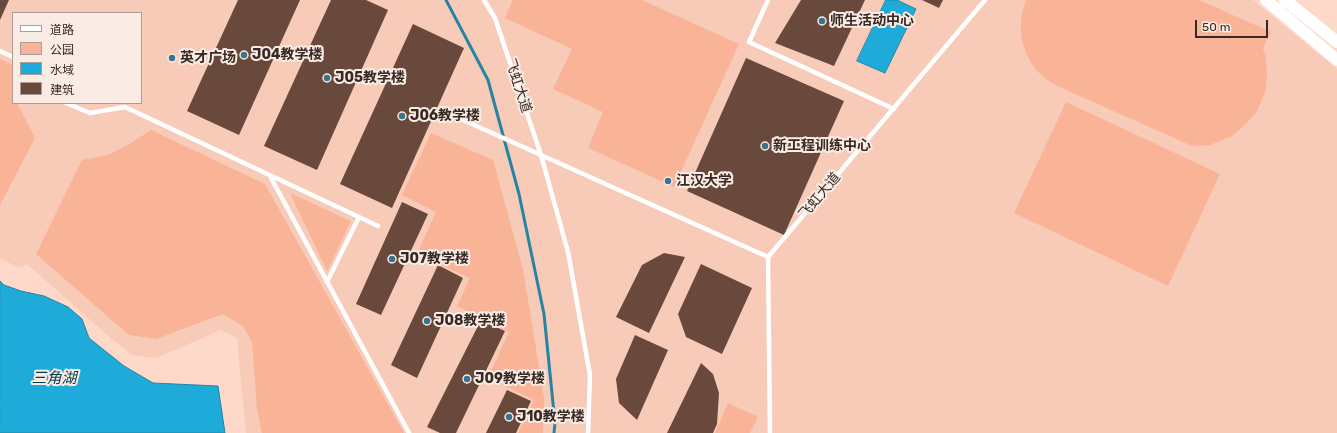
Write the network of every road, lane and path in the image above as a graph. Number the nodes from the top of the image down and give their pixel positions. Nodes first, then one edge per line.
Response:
1 (484, 0) edge
2 (768, 0) edge
3 (985, 0) edge
4 (1266, 0) edge
5 (1285, 0) edge
6 (1337, 42) edge
7 (0, 51) edge
8 (12, 57) edge
9 (1337, 60) edge
10 (68, 104) edge
11 (894, 108) junction
12 (452, 115) dead end
13 (541, 154) junction
14 (270, 176) junction
15 (359, 217) junction
16 (378, 226) dead end
17 (768, 257) junction
18 (327, 282) junction
19 (409, 433) edge
20 (588, 433) edge
21 (770, 433) edge

1 - 13 lane, 飞虹大道
2 - 11 lane
3 - 11 lane, 飞虹大道
4 - 9 main road
5 - 6 main road
7 - 8 lane
10 - 14 lane
11 - 17 lane, 飞虹大道
12 - 13 lane
13 - 17 lane
13 - 20 lane, 飞虹大道
14 - 15 lane
14 - 18 lane
15 - 16 lane
15 - 18 lane
17 - 21 lane
18 - 19 lane

